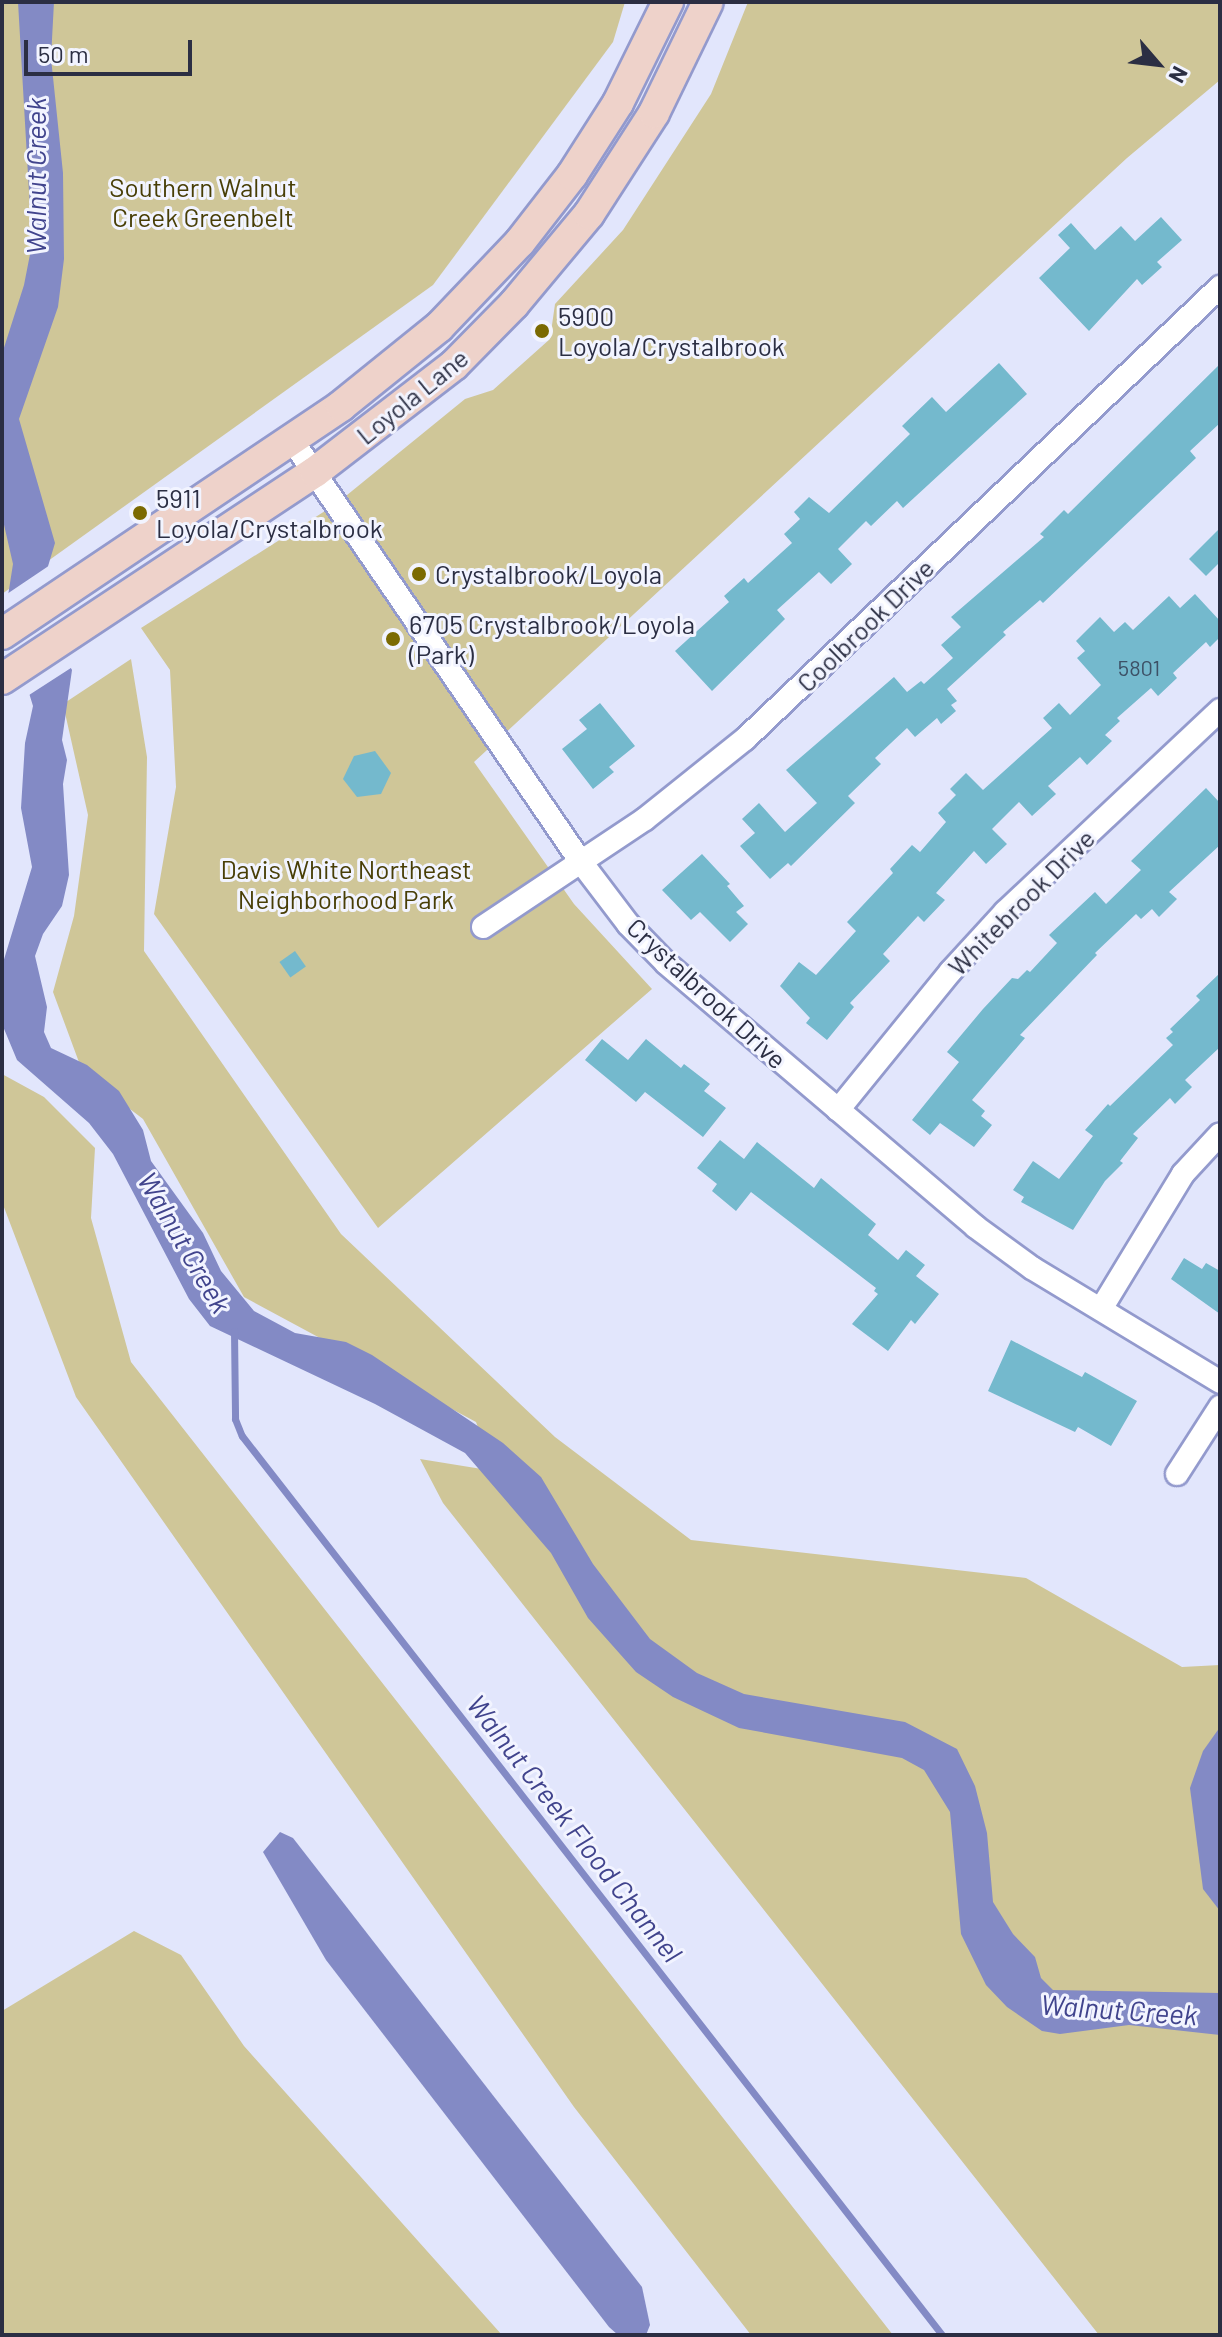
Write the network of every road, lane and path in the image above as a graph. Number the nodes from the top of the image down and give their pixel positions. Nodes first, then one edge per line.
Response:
1 (668, 2) edge
2 (708, 2) edge
3 (1220, 287) edge
4 (292, 440) junction
5 (315, 472) junction
6 (2, 634) edge
7 (2, 679) edge
8 (1220, 710) edge
9 (581, 862) junction
10 (483, 927) dead end
11 (838, 1110) junction
12 (1220, 1134) edge
13 (1101, 1309) junction
14 (1220, 1382) edge
15 (1220, 1407) edge
16 (1177, 1474) dead end

1 - 4 main road, Loyola Lane
2 - 5 main road, Loyola Lane
3 - 9 street, Coolbrook Drive
4 - 5 street, Crystalbrook Drive
4 - 6 main road, Loyola Lane
5 - 7 main road, Loyola Lane
5 - 9 street, Crystalbrook Drive
8 - 11 street, Whitebrook Drive
9 - 10 street, Coolbrook Drive
9 - 11 street, Crystalbrook Drive
11 - 13 street, Crystalbrook Drive
12 - 13 street
13 - 14 street, Crystalbrook Drive
15 - 16 street

